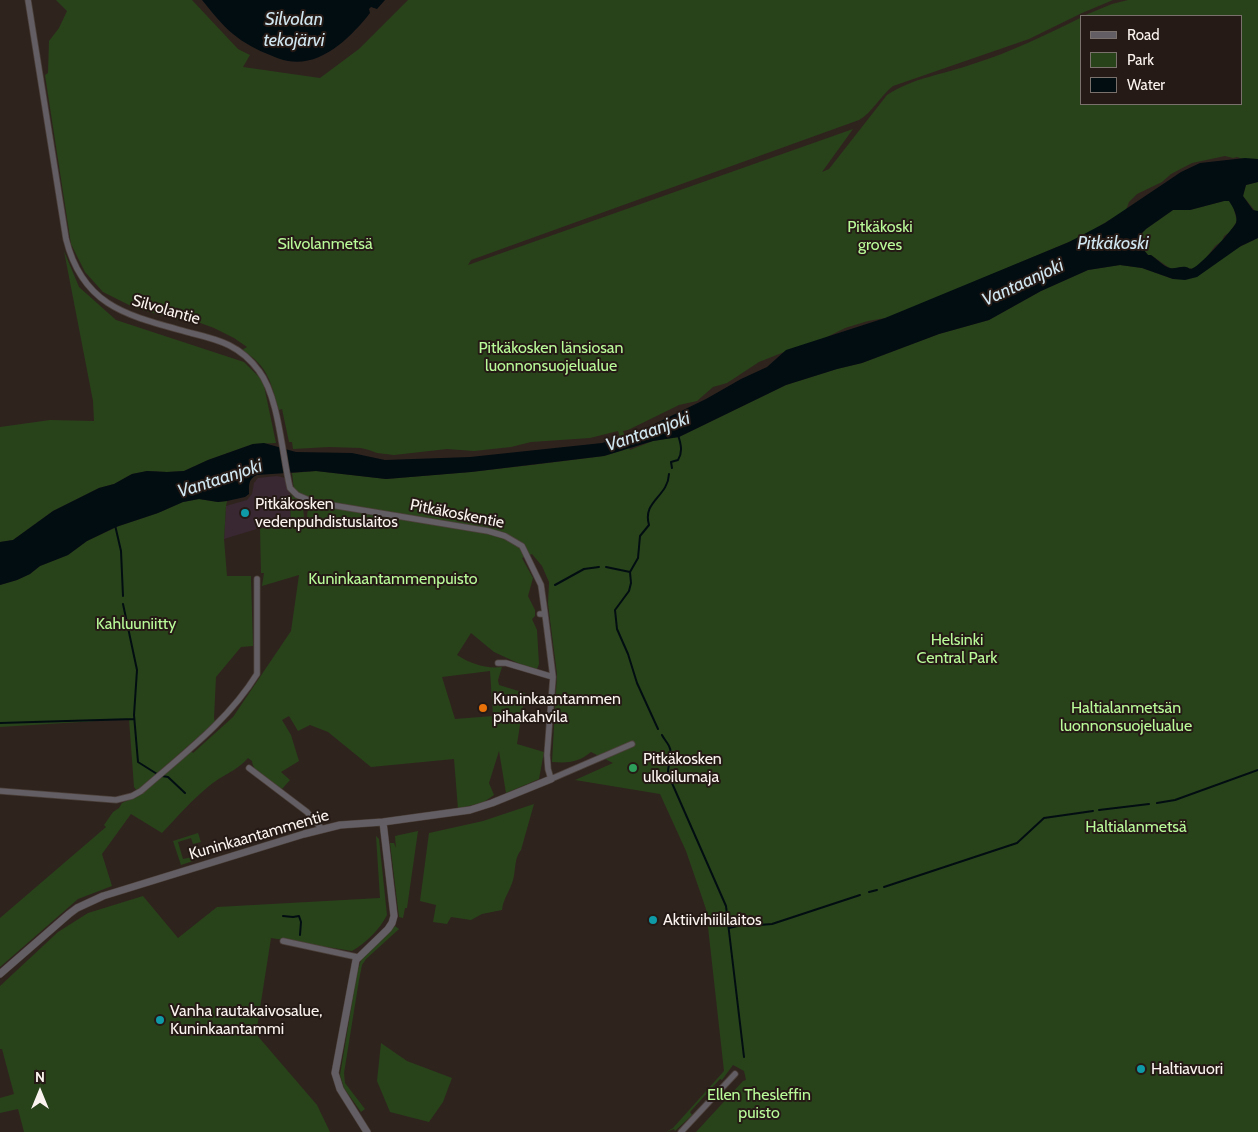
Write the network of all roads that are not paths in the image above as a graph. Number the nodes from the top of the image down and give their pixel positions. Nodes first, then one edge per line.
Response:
1 (28, 0) edge
2 (313, 502) joint
3 (257, 579) dead end
4 (498, 663) dead end
5 (553, 677) junction
6 (632, 744) dead end
7 (247, 769) dead end
8 (551, 779) junction
9 (0, 791) edge
10 (383, 822) junction
11 (322, 829) junction
12 (283, 942) dead end
13 (357, 957) junction
14 (0, 974) edge
15 (735, 1074) dead end
16 (367, 1132) edge
17 (681, 1132) edge

1 - 2 street, Silvolantie
2 - 5 street, Pitkäkoskentie
3 - 9 street
4 - 5 street
5 - 8 street, Pitkäkoskentie
6 - 8 street, Kuninkaantammentie
7 - 11 street
8 - 10 street, Kuninkaantammentie
10 - 11 street, Kuninkaantammentie
10 - 13 street
11 - 14 street, Kuninkaantammentie
12 - 13 street
13 - 16 street
15 - 17 street

